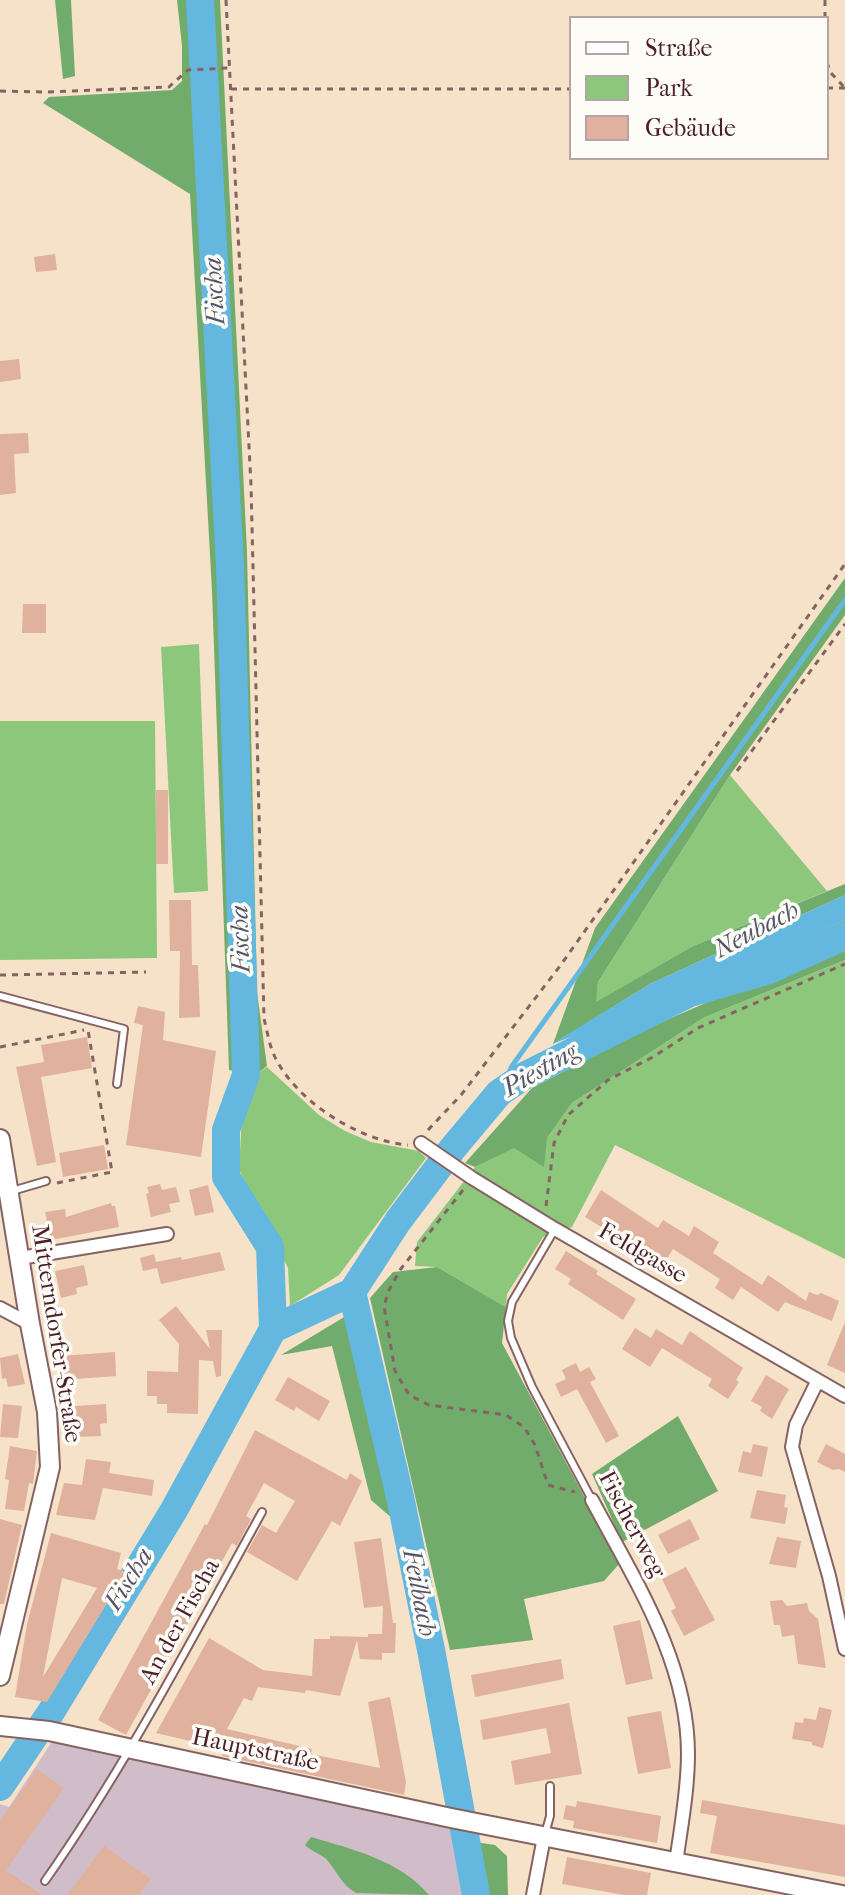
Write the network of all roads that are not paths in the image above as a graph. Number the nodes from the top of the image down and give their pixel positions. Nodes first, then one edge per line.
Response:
1 (0, 996) edge
2 (117, 1084) dead end
3 (0, 1139) edge
4 (421, 1143) road end
5 (46, 1181) road end
6 (9, 1192) junction
7 (555, 1229) junction
8 (167, 1234) dead end
9 (20, 1258) junction
10 (0, 1308) edge
11 (30, 1324) junction
12 (817, 1382) junction
13 (845, 1396) edge
14 (591, 1498) joint
15 (262, 1512) dead end
16 (845, 1649) edge
17 (0, 1676) edge
18 (0, 1726) edge
19 (129, 1749) junction
20 (550, 1786) dead end
21 (544, 1837) junction
22 (676, 1863) junction
23 (45, 1881) dead end
24 (533, 1895) edge
25 (842, 1895) edge

1 - 2 lane
3 - 6 main road, Mitterndorfer-Straße
4 - 7 street, Feldgasse
5 - 6 lane
6 - 9 main road, Mitterndorfer-Straße
7 - 12 street, Feldgasse
7 - 14 lane, Fischerweg
8 - 9 street
9 - 11 main road, Mitterndorfer-Straße
10 - 11 street
11 - 17 main road, Mitterndorfer-Straße
12 - 13 street, Feldgasse
12 - 16 street
14 - 22 street, Fischerweg
15 - 19 lane, An der Fischa
18 - 19 main road, Hauptstraße
19 - 21 main road, Hauptstraße
19 - 23 lane, An der Fischa
20 - 21 lane
21 - 22 main road
21 - 24 street
22 - 25 main road

